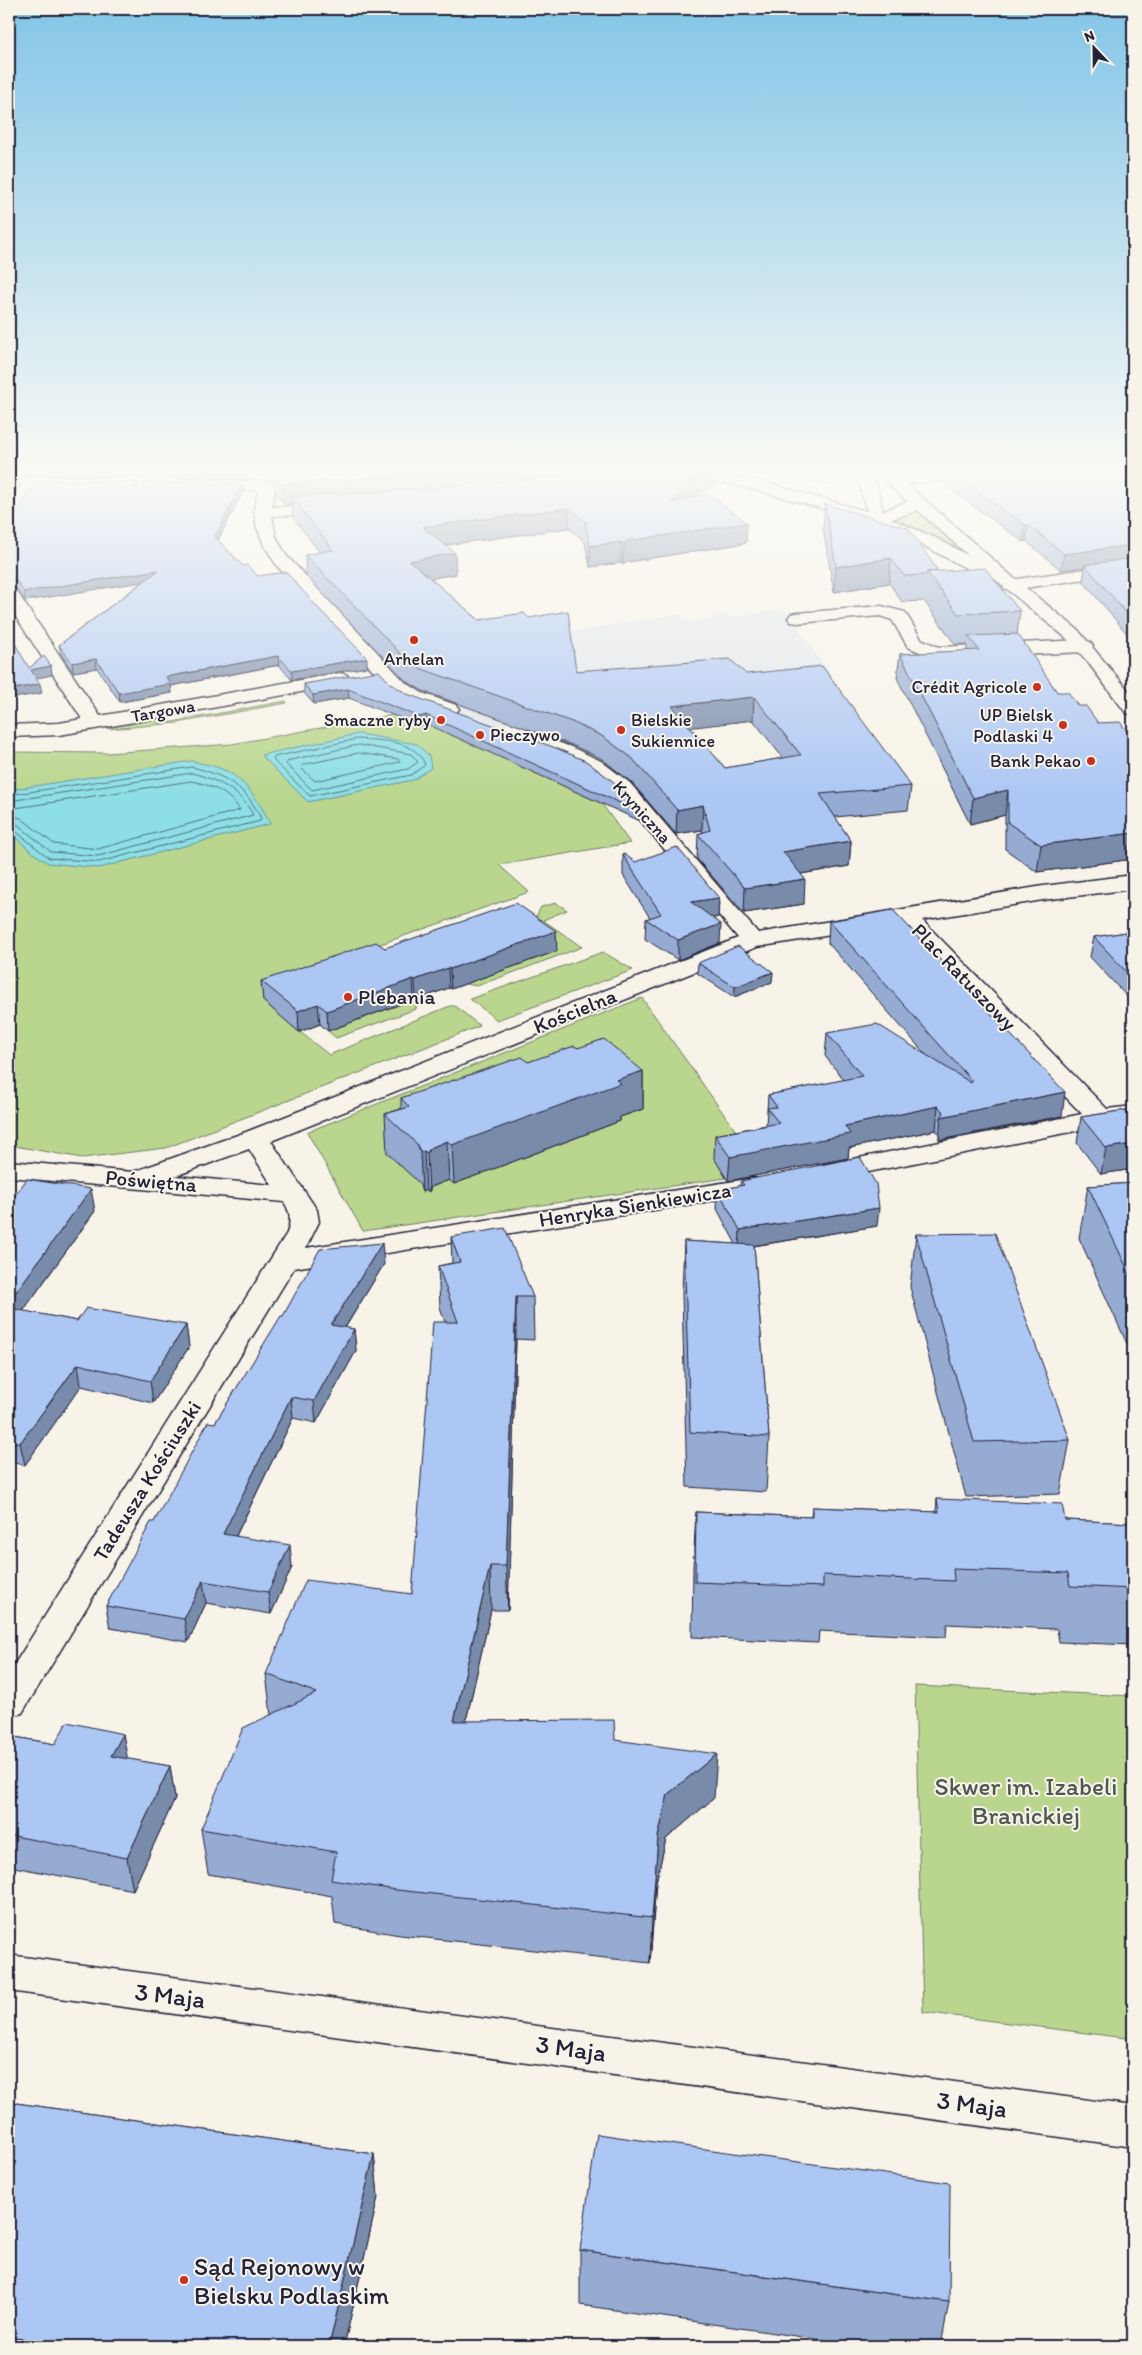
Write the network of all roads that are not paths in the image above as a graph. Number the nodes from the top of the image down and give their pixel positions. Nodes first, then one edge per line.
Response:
1 (297, 579) edge
2 (1000, 579) edge
3 (1004, 579) edge
4 (1052, 579) edge
5 (1011, 585) junction
6 (9, 593) edge
7 (797, 618) dead end
8 (1084, 646) junction
9 (385, 671) junction
10 (1133, 709) edge
11 (471, 717) edge
12 (95, 723) junction
13 (508, 730) edge
14 (9, 731) edge
15 (1133, 882) edge
16 (904, 915) junction
17 (752, 941) junction
18 (1133, 1114) edge
19 (1101, 1118) junction
20 (255, 1138) junction
21 (9, 1169) edge
22 (804, 1176) edge
23 (136, 1180) junction
24 (775, 1182) edge
25 (294, 1195) junction
26 (286, 1260) junction
27 (9, 1703) edge
28 (9, 1973) edge
29 (1133, 2127) edge

1 - 9 street
2 - 5 street
3 - 5 street
4 - 5 street
5 - 8 street
6 - 12 street
7 - 8 street
8 - 10 street
9 - 11 street
9 - 12 street, Targowa
12 - 14 street, Targowa
13 - 17 street, Kryniczna
15 - 16 street, Plac Ratuszowy
16 - 17 street, Kościelna
16 - 19 street, Plac Ratuszowy
17 - 20 street, Kościelna
18 - 19 street
19 - 22 street
20 - 23 street, Kościelna
20 - 25 street
21 - 23 street, Poświętna
23 - 25 street, Poświętna
24 - 26 street, Henryka Sienkiewicza
25 - 26 street
26 - 27 street, Tadeusza Kościuszki
28 - 29 street, 3 Maja

